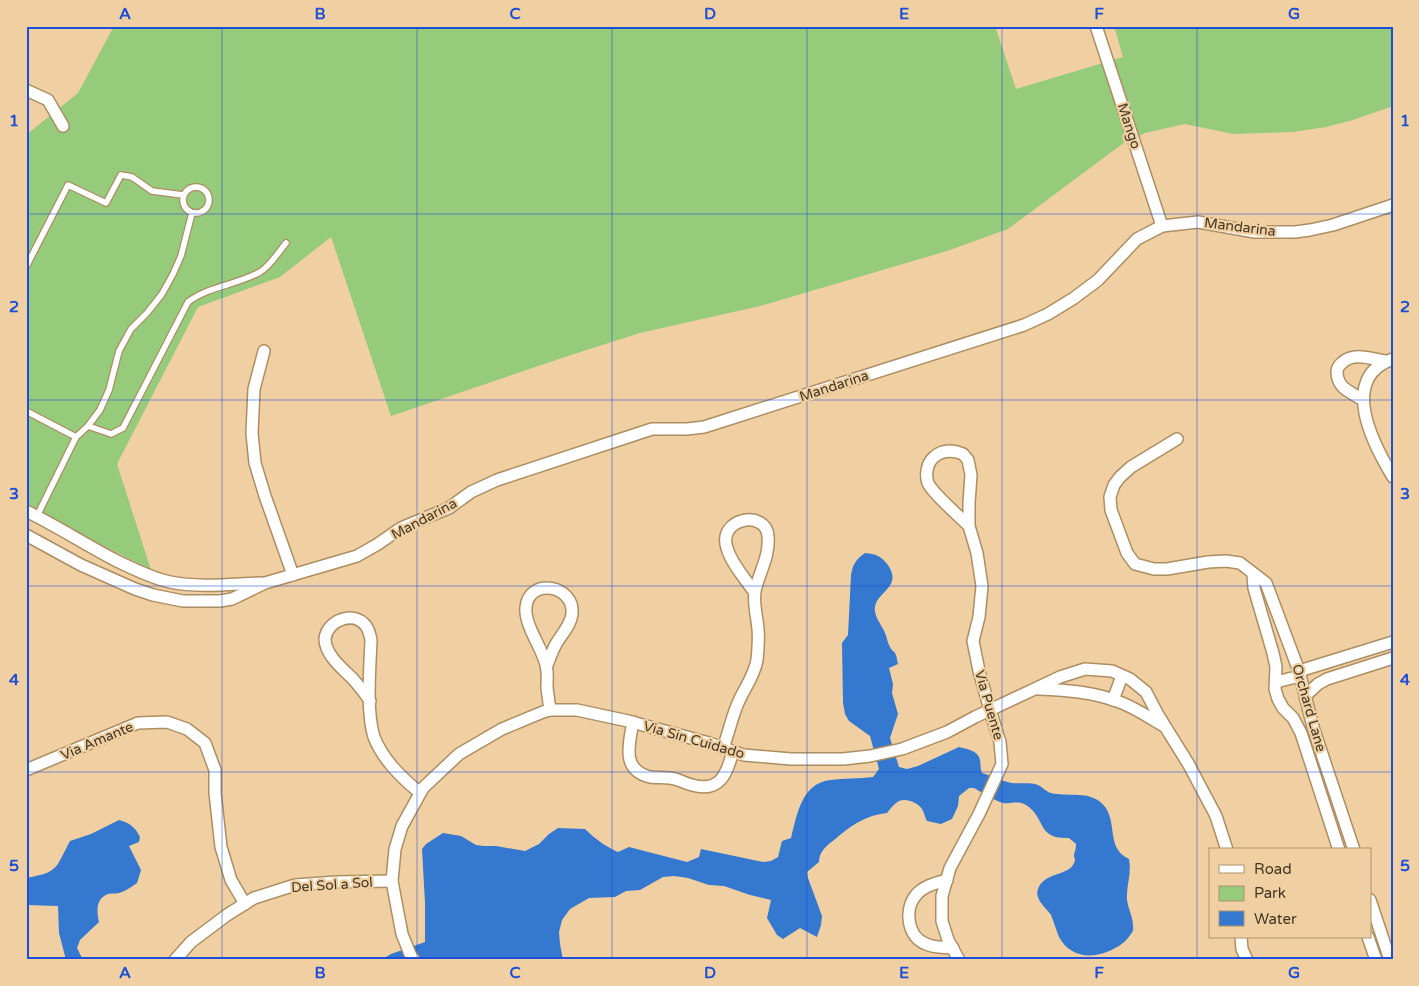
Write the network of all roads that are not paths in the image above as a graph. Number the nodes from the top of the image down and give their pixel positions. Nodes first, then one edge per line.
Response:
1 (1096, 26) edge
2 (26, 90) edge
3 (63, 126) dead end
4 (183, 195) junction
5 (1393, 205) edge
6 (192, 213) junction
7 (1162, 226) junction
8 (286, 243) dead end
9 (26, 266) edge
10 (264, 351) dead end
11 (1389, 360) edge
12 (1363, 400) junction
13 (26, 411) edge
14 (88, 426) junction
15 (76, 437) junction
16 (1177, 439) dead end
17 (1393, 477) edge
18 (32, 514) edge
19 (969, 526) junction
20 (27, 536) edge
21 (91, 548) junction
22 (82, 565) junction
23 (1253, 574) junction
24 (293, 575) junction
25 (266, 583) junction
26 (755, 593) junction
27 (1393, 642) edge
28 (1393, 658) edge
29 (546, 665) junction
30 (1300, 674) junction
31 (1122, 676) junction
32 (1276, 682) junction
33 (1035, 689) junction
34 (1305, 696) junction
35 (1113, 700) junction
36 (370, 701) junction
37 (550, 710) junction
38 (990, 710) junction
39 (633, 722) junction
40 (1165, 727) junction
41 (728, 750) junction
42 (26, 770) edge
43 (420, 793) junction
44 (1226, 848) edge
45 (1338, 848) edge
46 (1353, 848) edge
47 (947, 880) junction
48 (392, 881) junction
49 (245, 904) junction
50 (1372, 906) edge
51 (1241, 938) edge
52 (1368, 938) edge
53 (953, 948) junction
54 (1242, 956) edge
55 (175, 960) edge
56 (414, 960) edge
57 (959, 960) edge
58 (1376, 960) edge
59 (1390, 960) edge

1 - 7 street, Mango
2 - 3 street
4 - 6 lane
4 - 6 lane
4 - 9 lane
5 - 7 street, Mandarina
6 - 14 lane
7 - 24 street, Mandarina
8 - 14 lane
10 - 24 street
11 - 12 street
11 - 12 street
12 - 17 street
13 - 15 lane
14 - 15 lane
15 - 18 lane
16 - 23 street, Orchard Lane
18 - 20 street
18 - 21 street, Mandarina
19 - 19 street, Via Puente
19 - 38 street, Via Puente
20 - 22 street, Mandarina
21 - 22 street
21 - 25 street, Mandarina
22 - 25 street, Mandarina
23 - 30 street, Orchard Lane
23 - 32 street, Orchard Lane
24 - 25 street, Mandarina
26 - 26 street
26 - 41 street
27 - 30 street
28 - 34 street
29 - 29 street
29 - 37 street
30 - 32 street
30 - 34 street, Orchard Lane
31 - 33 street, Via Sin Cuidado
31 - 35 street
31 - 40 street, Via Sin Cuidado
32 - 45 street, Orchard Lane
33 - 35 street, Via Sin Cuidado
33 - 38 street, Via Sin Cuidado
34 - 46 street, Orchard Lane
35 - 40 street, Via Sin Cuidado
36 - 36 street
36 - 43 street
37 - 39 street, Via Sin Cuidado
37 - 43 street
38 - 41 street, Via Sin Cuidado
38 - 47 street, Via Puente
39 - 41 street, Via Sin Cuidado
39 - 41 street
40 - 44 street, Via Sin Cuidado
42 - 49 street, Via Amante
43 - 48 street
47 - 53 street, Via Puente
47 - 53 street
48 - 49 street, Del Sol a Sol
48 - 56 street
49 - 55 street, Del Sol a Sol
50 - 59 street
51 - 54 street
52 - 58 street
53 - 57 street, Via Puente

